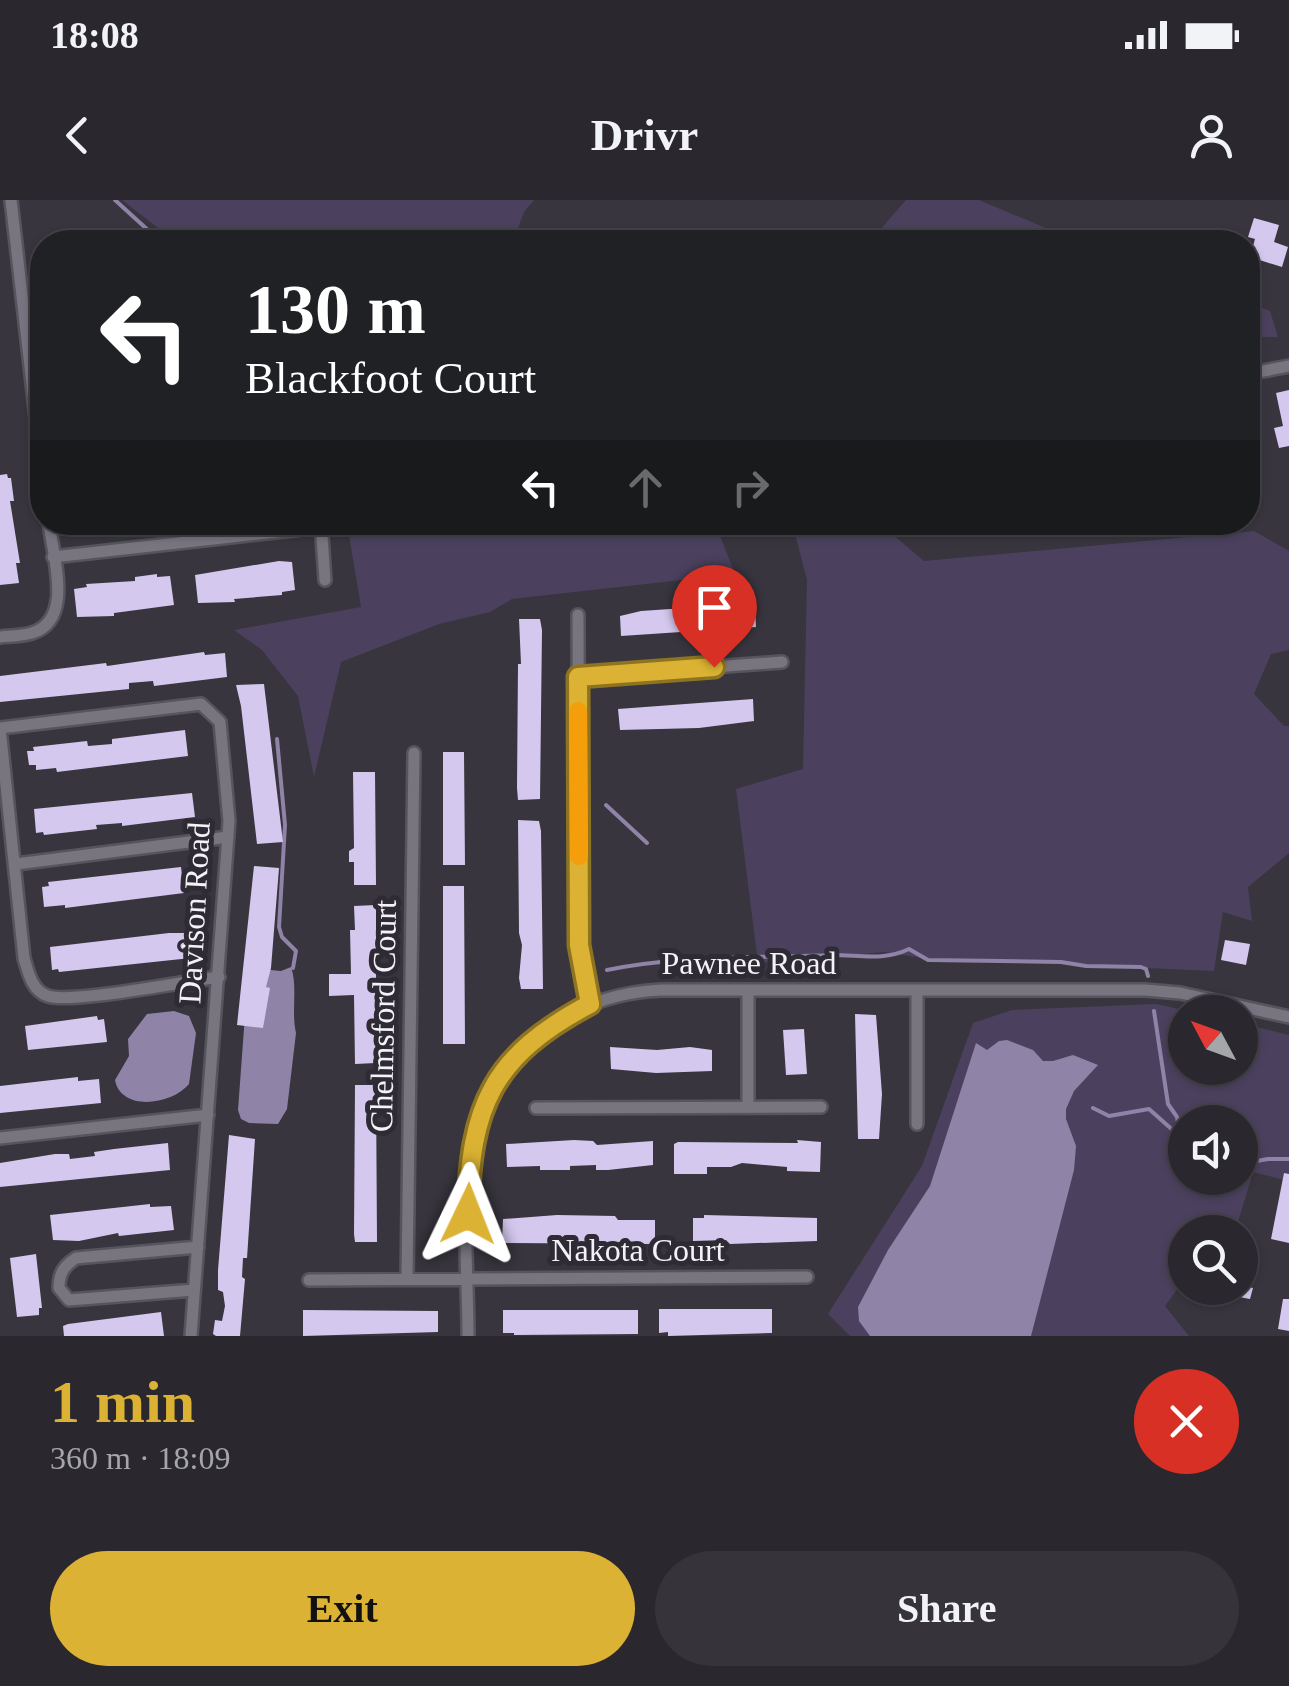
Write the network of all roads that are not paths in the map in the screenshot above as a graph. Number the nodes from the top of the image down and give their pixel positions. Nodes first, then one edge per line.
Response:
1 (11, 200) edge
2 (30, 339) edge
3 (1289, 366) edge
4 (1260, 372) edge
5 (50, 535) edge
6 (237, 535) edge
7 (322, 535) edge
8 (53, 557) junction
9 (325, 580) dead end
10 (578, 615) dead end
11 (0, 638) edge
12 (782, 662) dead end
13 (578, 677) junction
14 (0, 728) edge
15 (414, 753) dead end
16 (228, 837) junction
17 (16, 864) junction
18 (219, 977) junction
19 (748, 990) junction
20 (917, 990) junction
21 (590, 1004) junction
22 (1289, 1017) edge
23 (748, 1107) junction
24 (821, 1107) dead end
25 (536, 1108) dead end
26 (208, 1115) junction
27 (917, 1124) dead end
28 (0, 1138) edge
29 (198, 1247) junction
30 (808, 1277) dead end
31 (407, 1279) junction
32 (468, 1279) junction
33 (309, 1280) dead end
34 (194, 1290) junction
35 (190, 1336) edge
36 (468, 1336) edge

1 - 2 street
3 - 4 street
5 - 8 street
6 - 8 street
7 - 9 street
8 - 11 street
10 - 13 street
12 - 13 street
13 - 21 street
14 - 16 street, Davison Road
14 - 17 street
15 - 31 street, Chelmsford Court
16 - 17 street
16 - 18 street, Davison Road
17 - 18 street
18 - 26 street, Davison Road
19 - 20 street, Pawnee Road
19 - 21 street, Pawnee Road
19 - 23 street
20 - 22 street, Pawnee Road
20 - 27 street
21 - 32 street, Pawnee Road
23 - 24 street
23 - 25 street
26 - 28 street
26 - 29 street, Davison Road
29 - 34 street, Davison Road
29 - 34 street
30 - 32 street, Nakota Court
31 - 32 street, Nakota Court
31 - 33 street, Nakota Court
32 - 36 street, Pawnee Road
34 - 35 street, Davison Road

